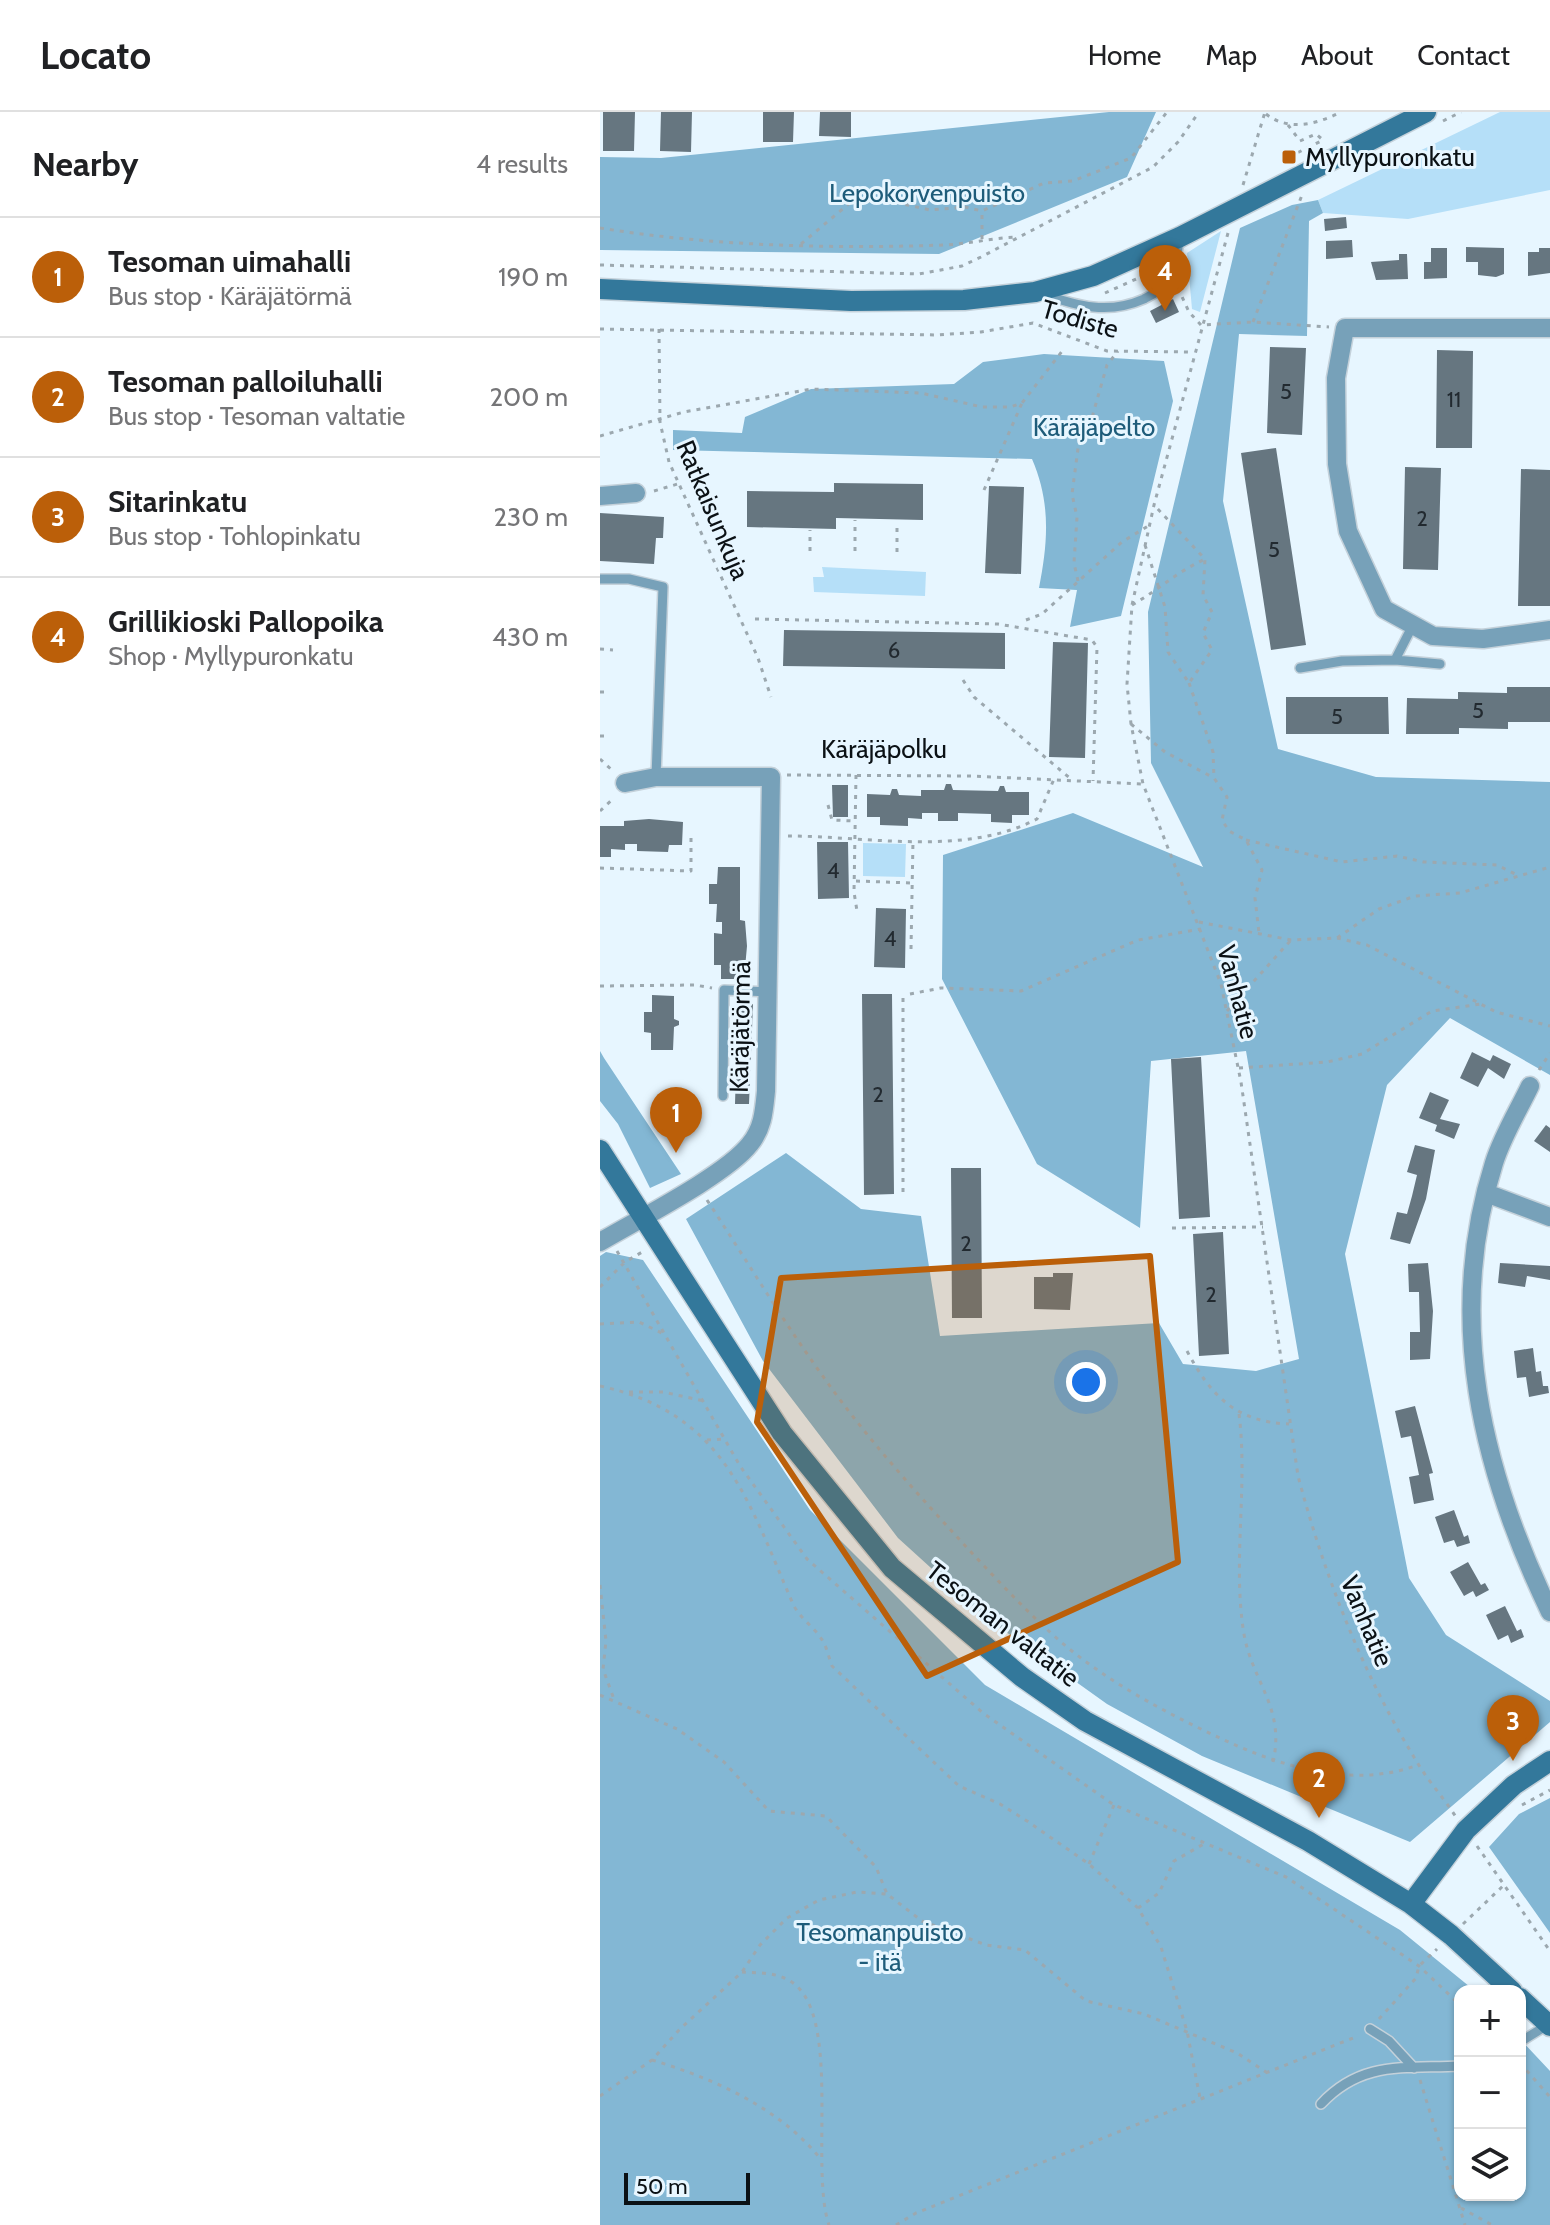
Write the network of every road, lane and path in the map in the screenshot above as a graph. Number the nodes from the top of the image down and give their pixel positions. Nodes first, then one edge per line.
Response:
1 (1167, 112) edge
2 (1199, 112) edge
3 (1265, 112) edge
4 (1341, 112) edge
5 (1461, 112) edge
6 (1430, 119) edge
7 (1288, 125) junction
8 (1289, 157) dead end
9 (1313, 185) dead end
10 (1240, 192) dead end
11 (982, 211) junction
12 (1231, 224) dead end
13 (600, 228) edge
14 (1021, 237) junction
15 (1180, 237) junction
16 (982, 239) junction
17 (799, 245) junction
18 (600, 265) edge
19 (1154, 271) dead end
20 (1168, 280) junction
21 (600, 289) edge
22 (1035, 292) junction
23 (1105, 293) dead end
24 (678, 295) junction
25 (600, 299) edge
26 (1253, 322) junction
27 (1201, 325) junction
28 (1345, 328) junction
29 (1550, 328) edge
30 (600, 329) edge
31 (659, 329) junction
32 (1063, 350) dead end
33 (1118, 351) junction
34 (1195, 352) junction
35 (1022, 403) junction
36 (660, 422) junction
37 (600, 436) edge
38 (681, 483) junction
39 (984, 490) dead end
40 (636, 493) joint
41 (600, 496) edge
42 (1154, 505) junction
43 (855, 520) dead end
44 (897, 523) dead end
45 (1149, 525) junction
46 (810, 530) dead end
47 (1145, 545) junction
48 (810, 551) dead end
49 (855, 551) dead end
50 (897, 552) dead end
51 (1205, 559) junction
52 (600, 579) edge
53 (1078, 581) junction
54 (1161, 588) junction
55 (1132, 605) junction
56 (755, 619) dead end
57 (1026, 620) dead end
58 (1413, 625) junction
59 (1550, 630) edge
60 (600, 649) edge
61 (613, 650) dead end
62 (1395, 660) junction
63 (1440, 664) dead end
64 (1300, 668) dead end
65 (963, 680) dead end
66 (1189, 683) junction
67 (600, 692) edge
68 (610, 692) dead end
69 (771, 697) dead end
70 (1131, 724) junction
71 (600, 736) edge
72 (610, 736) dead end
73 (856, 775) junction
74 (656, 777) junction
75 (771, 777) junction
76 (1214, 778) junction
77 (1054, 779) junction
78 (1073, 780) junction
79 (1093, 781) junction
80 (625, 783) joint
81 (1143, 784) junction
82 (828, 805) dead end
83 (600, 811) edge
84 (855, 821) junction
85 (691, 833) dead end
86 (769, 835) junction
87 (855, 836) junction
88 (913, 840) junction
89 (1246, 840) junction
90 (1550, 867) edge
91 (600, 868) edge
92 (1517, 875) junction
93 (854, 881) junction
94 (912, 883) junction
95 (857, 911) dead end
96 (1198, 922) junction
97 (1202, 929) junction
98 (1259, 933) junction
99 (1337, 938) junction
100 (1291, 940) junction
101 (911, 949) dead end
102 (600, 986) edge
103 (724, 990) junction
104 (767, 992) junction
105 (903, 992) dead end
106 (910, 994) dead end
107 (1481, 1004) junction
108 (1227, 1011) junction
109 (1550, 1026) edge
110 (1550, 1053) edge
111 (1238, 1068) junction
112 (1530, 1086) joint
113 (723, 1096) dead end
114 (600, 1150) edge
115 (903, 1192) dead end
116 (1486, 1193) junction
117 (702, 1194) dead end
118 (1550, 1217) edge
119 (642, 1218) junction
120 (1263, 1227) junction
121 (1172, 1228) dead end
122 (600, 1242) edge
123 (657, 1244) junction
124 (600, 1287) edge
125 (600, 1324) edge
126 (666, 1335) dead end
127 (1187, 1351) dead end
128 (600, 1386) edge
129 (625, 1392) junction
130 (704, 1401) dead end
131 (1239, 1414) junction
132 (1289, 1424) junction
133 (725, 1439) dead end
134 (707, 1440) junction
135 (600, 1585) edge
136 (1550, 1612) edge
137 (600, 1695) edge
138 (615, 1702) junction
139 (1550, 1761) edge
140 (1273, 1762) junction
141 (1418, 1765) junction
142 (1550, 1790) edge
143 (1114, 1805) dead end
144 (1515, 1808) dead end
145 (1466, 1830) junction
146 (1488, 1836) dead end
147 (1207, 1842) dead end
148 (1478, 1849) junction
149 (1089, 1864) junction
150 (887, 1894) junction
151 (1411, 1904) junction
152 (1138, 1908) junction
153 (1550, 1936) edge
154 (1543, 1942) junction
155 (1550, 1951) edge
156 (742, 1972) junction
157 (1505, 1985) edge
158 (1454, 1999) edge
159 (1526, 2004) edge
160 (1549, 2025) edge
161 (1370, 2029) junction
162 (1187, 2031) junction
163 (1526, 2038) edge
164 (652, 2060) junction
165 (1454, 2066) edge
166 (1414, 2068) junction
167 (1526, 2070) edge
168 (1269, 2074) junction
169 (1424, 2090) dead end
170 (600, 2096) edge
171 (1550, 2097) edge
172 (1200, 2098) junction
173 (1321, 2104) dead end
174 (821, 2159) junction
175 (1461, 2208) junction
176 (829, 2225) edge
177 (896, 2225) edge
178 (1465, 2225) edge
179 (1492, 2225) edge

1 - 11 path
2 - 14 path
3 - 7 path
3 - 10 path
4 - 7 path
5 - 6 path
6 - 15 main road
7 - 8 path
9 - 26 path
11 - 16 path
11 - 17 path
12 - 27 path, Vanhatie
13 - 17 path
14 - 16 path
14 - 18 path
15 - 20 lane
15 - 22 main road
16 - 17 path
19 - 23 path
20 - 22 lane
20 - 27 path
21 - 24 main road
22 - 24 main road
24 - 25 main road
26 - 27 path
26 - 28 path
27 - 34 path, Vanhatie
28 - 29 street
28 - 58 street
30 - 31 path, Todiste
31 - 33 path, Todiste
31 - 36 path, Ratkaisunkuja
32 - 35 path
33 - 34 path, Todiste
33 - 53 path
34 - 42 path, Vanhatie
35 - 36 path
35 - 39 path
36 - 37 path
36 - 38 path, Ratkaisunkuja
38 - 40 path
38 - 69 path, Ratkaisunkuja
40 - 41 street
42 - 45 path, Vanhatie
42 - 51 path
43 - 49 path
44 - 50 path
45 - 47 path, Vanhatie
45 - 53 path
46 - 48 path
47 - 54 path
47 - 55 path, Vanhatie
51 - 54 path
51 - 66 path
52 - 74 lane
53 - 57 path
54 - 55 path
54 - 66 path
55 - 70 path, Vanhatie
56 - 79 path
58 - 59 street
58 - 62 lane
60 - 61 path
62 - 63 lane
62 - 64 lane
65 - 78 path
66 - 76 path
67 - 68 path
70 - 76 path
70 - 81 path, Vanhatie
71 - 72 path
73 - 75 path, Käräjäpolku
73 - 77 path, Käräjäpolku
73 - 84 path
74 - 75 street
74 - 80 street
75 - 86 street, Käräjätörmä
76 - 89 path
77 - 78 path, Käräjäpolku
77 - 88 path
78 - 79 path, Käräjäpolku
79 - 81 path, Käräjäpolku
80 - 83 path
81 - 96 path, Vanhatie
82 - 84 path
84 - 87 path
85 - 91 path
86 - 87 path
86 - 104 street, Käräjätörmä
87 - 88 path
87 - 93 path
88 - 94 path
89 - 92 path
89 - 98 path
90 - 92 path
92 - 99 path
93 - 94 path
93 - 95 path
94 - 101 path
96 - 97 path, Vanhatie
96 - 98 path
97 - 106 path
97 - 108 path, Vanhatie
98 - 100 path
99 - 100 path
99 - 107 path
100 - 108 path
102 - 103 path
103 - 104 lane
103 - 113 lane
104 - 119 street, Käräjätörmä
105 - 115 path
107 - 109 path
107 - 111 path
108 - 111 path, Vanhatie
110 - 112 path
111 - 120 path, Vanhatie
112 - 116 street
114 - 119 main road, Tesoman valtatie
116 - 118 street
116 - 136 street
117 - 140 path
119 - 122 street, Käräjätörmä
119 - 123 main road, Tesoman valtatie
120 - 121 path
120 - 132 path, Vanhatie
123 - 124 path
123 - 151 main road, Tesoman valtatie
125 - 126 path
127 - 131 path
128 - 129 path
129 - 130 path
129 - 134 path
131 - 132 path
131 - 140 path
132 - 141 path, Vanhatie
133 - 134 path
134 - 149 path
135 - 138 path
137 - 138 path
138 - 150 path
139 - 145 main road
140 - 141 path
141 - 145 path, Vanhatie
142 - 144 path
143 - 149 path
145 - 148 path, Vanhatie
145 - 151 main road
146 - 148 path
147 - 152 path
148 - 154 path, Vanhatie
149 - 152 path
150 - 156 path
150 - 162 path
151 - 157 main road, Tesoman valtatie
152 - 162 path
153 - 154 path
154 - 155 path, Vanhatie
156 - 164 path
156 - 174 path
158 - 161 path
159 - 160 main road
160 - 163 lane
161 - 166 lane
161 - 168 path
162 - 168 path
162 - 172 path
164 - 170 path
164 - 174 path
165 - 166 lane
166 - 173 lane
167 - 171 path
168 - 172 path
169 - 175 path
172 - 177 path
174 - 176 path
175 - 178 path
175 - 179 path

